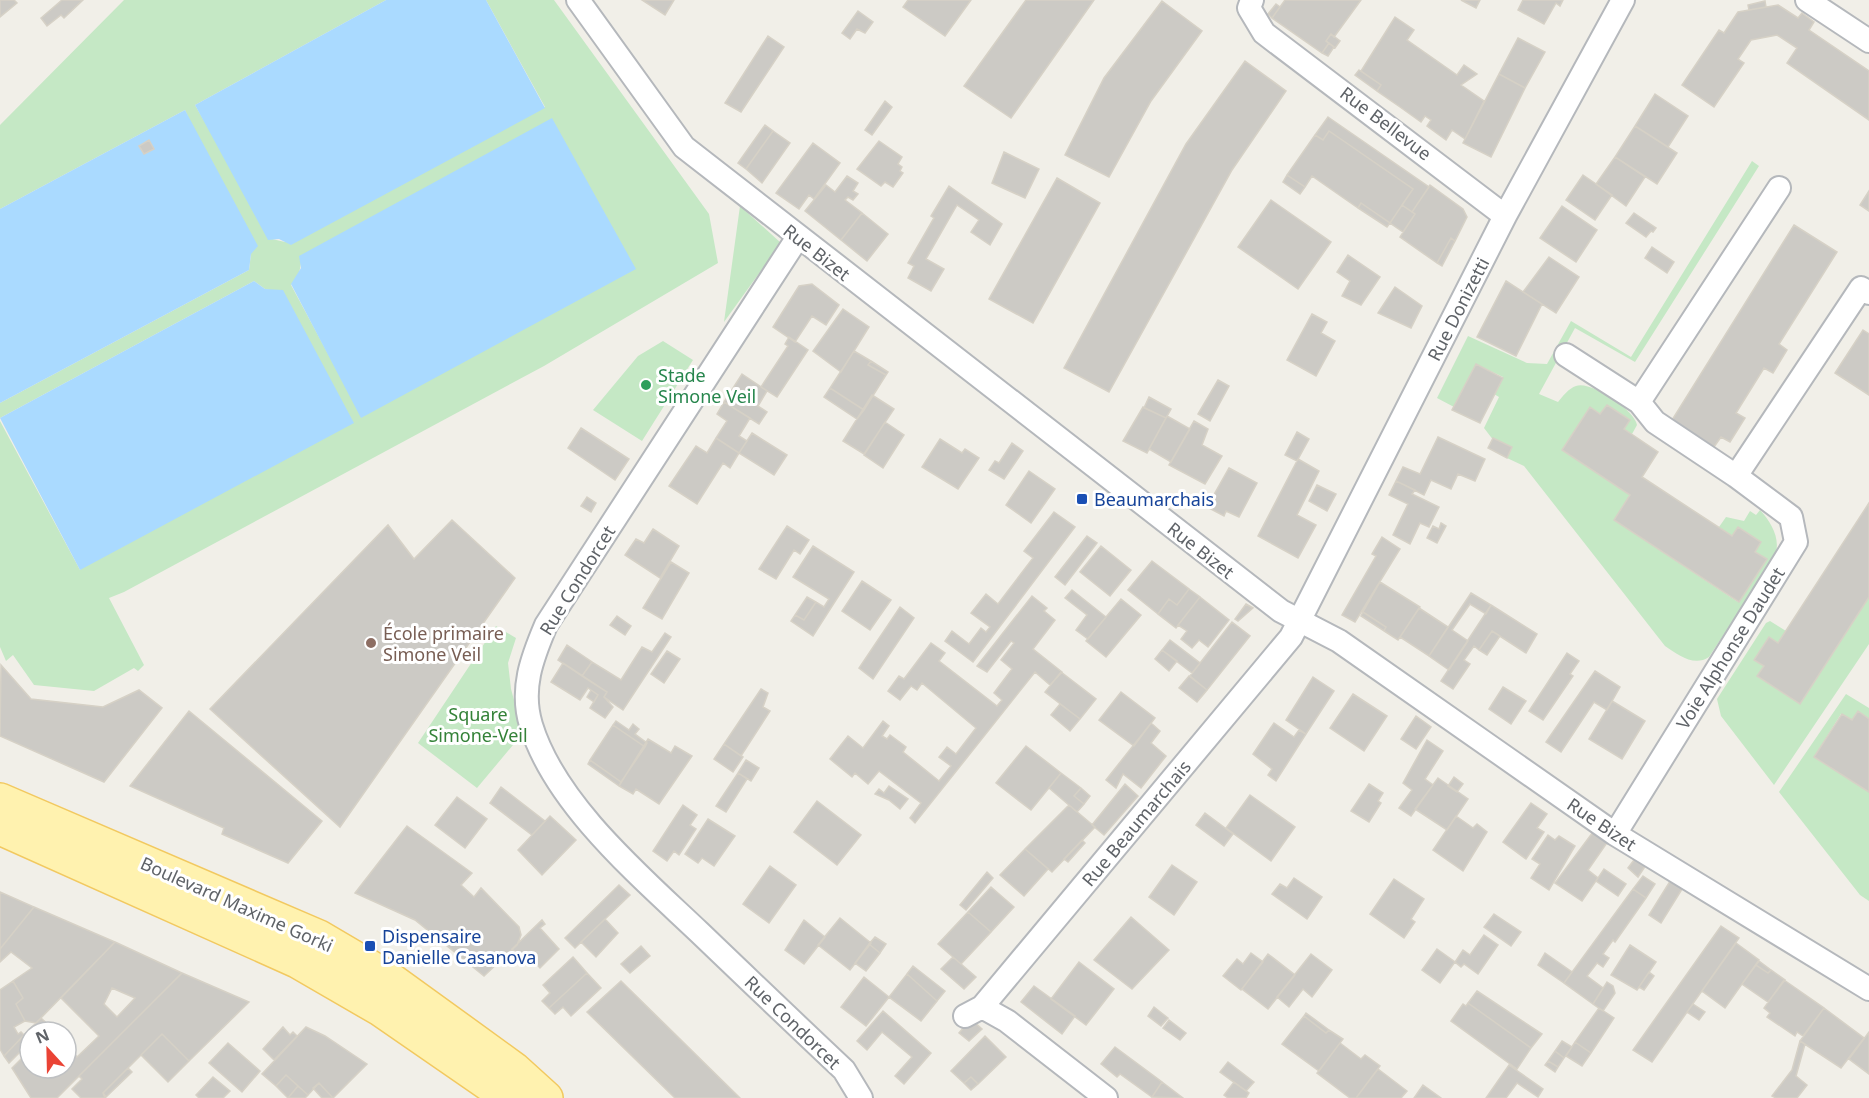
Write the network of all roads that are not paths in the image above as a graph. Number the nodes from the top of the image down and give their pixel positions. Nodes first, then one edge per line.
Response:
1 (578, 0) edge
2 (1252, 0) edge
3 (1623, 0) edge
4 (1807, 0) edge
5 (1869, 41) edge
6 (1779, 188) dead end
7 (1505, 216) junction
8 (798, 237) junction
9 (1869, 293) edge
10 (1566, 355) dead end
11 (1640, 402) junction
12 (1736, 476) junction
13 (1300, 621) junction
14 (0, 800) edge
15 (0, 828) edge
16 (1615, 834) junction
17 (1869, 989) edge
18 (509, 1098) edge
19 (546, 1098) edge
20 (861, 1098) edge
21 (1106, 1098) edge

1 - 8 street, Rue Bizet
2 - 7 street, Rue Bellevue
3 - 7 street, Rue Donizetti
4 - 5 street
6 - 11 street
7 - 13 street, Rue Donizetti
8 - 13 street, Rue Bizet
8 - 20 street, Rue Condorcet
9 - 12 street
10 - 11 street, Voie Alphonse Daudet
11 - 12 street, Voie Alphonse Daudet
12 - 16 street, Voie Alphonse Daudet
13 - 16 street, Rue Bizet
13 - 21 street, Rue Beaumarchais
14 - 19 main road, Boulevard Maxime Gorki
15 - 18 main road, Boulevard Maxime Gorki
16 - 17 street, Rue Bizet

